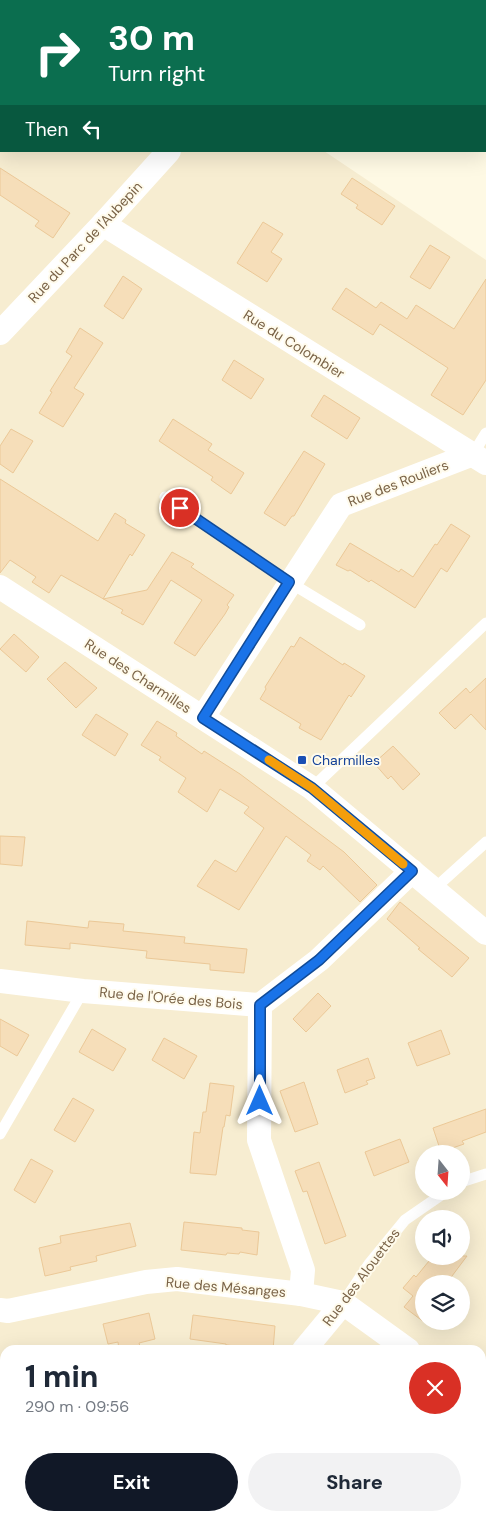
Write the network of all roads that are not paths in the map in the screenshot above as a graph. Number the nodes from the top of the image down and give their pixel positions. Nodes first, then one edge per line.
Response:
1 (168, 152) edge
2 (103, 224) junction
3 (0, 333) edge
4 (486, 433) edge
5 (479, 458) edge
6 (165, 498) dead end
7 (289, 582) junction
8 (0, 587) edge
9 (486, 623) edge
10 (360, 625) dead end
11 (203, 718) junction
12 (312, 788) junction
13 (486, 842) edge
14 (412, 871) junction
15 (434, 889) junction
16 (486, 933) edge
17 (0, 981) edge
18 (83, 991) junction
19 (260, 1005) junction
20 (0, 1134) edge
21 (486, 1174) edge
22 (470, 1179) edge
23 (434, 1200) edge
24 (301, 1294) junction
25 (343, 1303) junction
26 (0, 1310) edge
27 (308, 1345) edge
28 (401, 1345) edge

1 - 2 street, Rue du Parc de l'Aubepin
2 - 3 street, Rue du Parc de l'Aubepin
2 - 5 street, Rue du Colombier
4 - 5 lane
5 - 7 street, Rue des Rouliers
6 - 7 lane
7 - 10 lane
7 - 11 street, Rue des Rouliers
8 - 11 street, Rue des Charmilles
9 - 12 lane
11 - 12 street, Rue des Charmilles
12 - 14 street, Rue des Charmilles
13 - 15 lane
14 - 15 street, Rue des Charmilles
14 - 19 street
15 - 16 street, Rue des Charmilles
17 - 18 street, Rue de l'Orée des Bois
18 - 19 street, Rue de l'Orée des Bois
18 - 20 lane, Rue de l'Orée des Bois
19 - 24 street
21 - 22 lane
23 - 25 lane, Rue des Alouettes
24 - 25 street, Rue des Mésanges
24 - 26 street, Rue des Mésanges
25 - 27 street, Rue des Alouettes
25 - 28 street, Rue des Mésanges

